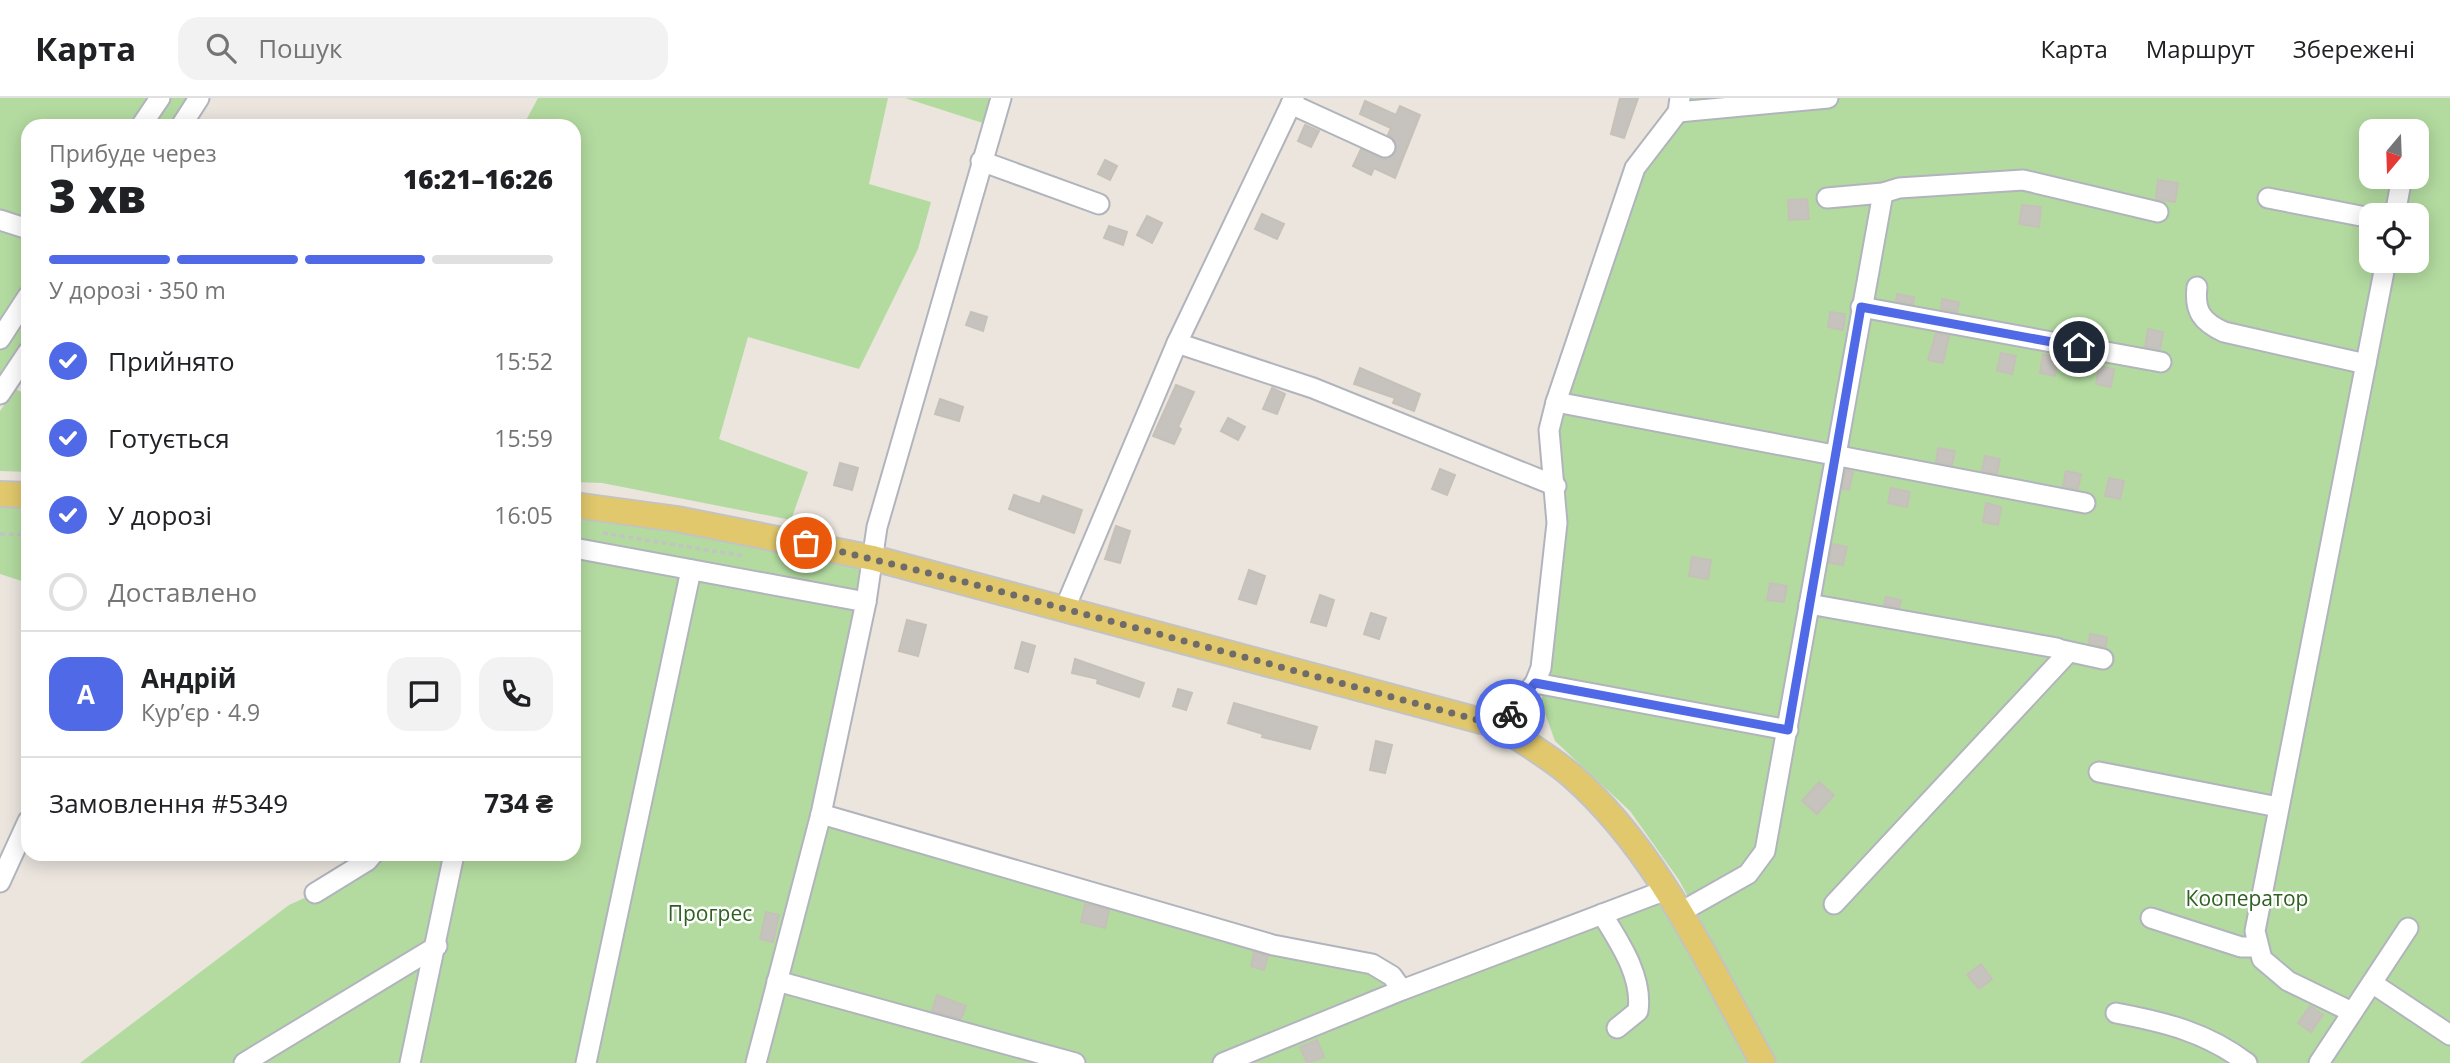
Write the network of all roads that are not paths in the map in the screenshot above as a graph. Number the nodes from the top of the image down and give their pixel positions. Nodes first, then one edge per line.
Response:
1 (160, 98) edge
2 (200, 98) edge
3 (1001, 98) edge
4 (1828, 98) edge
5 (1292, 101) edge
6 (1679, 105) edge
7 (146, 119) edge
8 (186, 119) edge
9 (1385, 147) dead end
10 (981, 161) junction
11 (1883, 193) junction
12 (1827, 198) dead end
13 (2268, 198) dead end
14 (1099, 204) dead end
15 (2158, 212) dead end
16 (2359, 216) edge
17 (0, 220) edge
18 (21, 227) edge
19 (2384, 273) edge
20 (2197, 287) dead end
21 (21, 307) edge
22 (1861, 307) junction
23 (0, 340) edge
24 (1177, 343) junction
25 (21, 362) edge
26 (2161, 362) dead end
27 (2365, 364) junction
28 (0, 394) edge
29 (1556, 402) junction
30 (1835, 457) junction
31 (1556, 486) junction
32 (0, 494) edge
33 (21, 495) edge
34 (2085, 503) dead end
35 (581, 507) edge
36 (581, 549) edge
37 (873, 558) junction
38 (691, 569) junction
39 (866, 602) junction
40 (1809, 604) junction
41 (1065, 608) junction
42 (2062, 650) junction
43 (2103, 659) dead end
44 (1535, 683) junction
45 (1500, 726) junction
46 (1788, 730) junction
47 (2099, 772) dead end
48 (2278, 807) junction
49 (821, 814) junction
50 (21, 836) edge
51 (367, 861) edge
52 (453, 861) edge
53 (0, 881) edge
54 (1666, 890) junction
55 (315, 893) dead end
56 (1834, 904) dead end
57 (1679, 913) junction
58 (1602, 914) junction
59 (2151, 918) dead end
60 (2408, 928) dead end
61 (437, 946) junction
62 (2257, 947) junction
63 (778, 981) junction
64 (2372, 984) junction
65 (1402, 990) junction
66 (2353, 1012) junction
67 (2116, 1013) dead end
68 (1617, 1028) dead end
69 (2450, 1035) edge
70 (244, 1063) edge
71 (410, 1063) edge
72 (586, 1063) edge
73 (756, 1063) edge
74 (1075, 1063) edge
75 (1223, 1063) edge
76 (1763, 1063) edge
77 (2246, 1063) edge
78 (2319, 1063) edge

1 - 7 street
2 - 8 street
3 - 10 street
4 - 6 street
5 - 9 street
5 - 24 street
6 - 29 street
10 - 14 street
10 - 37 street
11 - 12 street
11 - 15 street
11 - 22 street
13 - 16 street
17 - 18 street
19 - 27 street
20 - 27 street
21 - 23 street
22 - 26 street
22 - 30 street
24 - 31 street
24 - 41 street
25 - 28 street
27 - 48 street
29 - 30 street
29 - 31 street
30 - 34 street
30 - 40 street
31 - 44 street
32 - 33 main road
35 - 37 main road
36 - 38 street
37 - 39 street
37 - 41 main road
38 - 39 street
38 - 72 street
39 - 49 street
40 - 42 street
40 - 46 street
41 - 45 main road
42 - 43 street
42 - 56 street
44 - 45 street
44 - 46 street
45 - 54 main road
46 - 57 street
47 - 48 street
48 - 62 street
49 - 63 street
49 - 65 street
50 - 53 street
51 - 55 street
52 - 61 street
54 - 57 main road
54 - 58 street
57 - 76 main road
58 - 65 street
58 - 68 street
59 - 62 street
60 - 64 street
61 - 70 street
61 - 71 street
62 - 66 street
63 - 73 street
63 - 74 street
64 - 66 street
64 - 69 street
65 - 75 street
66 - 78 street
67 - 77 street

